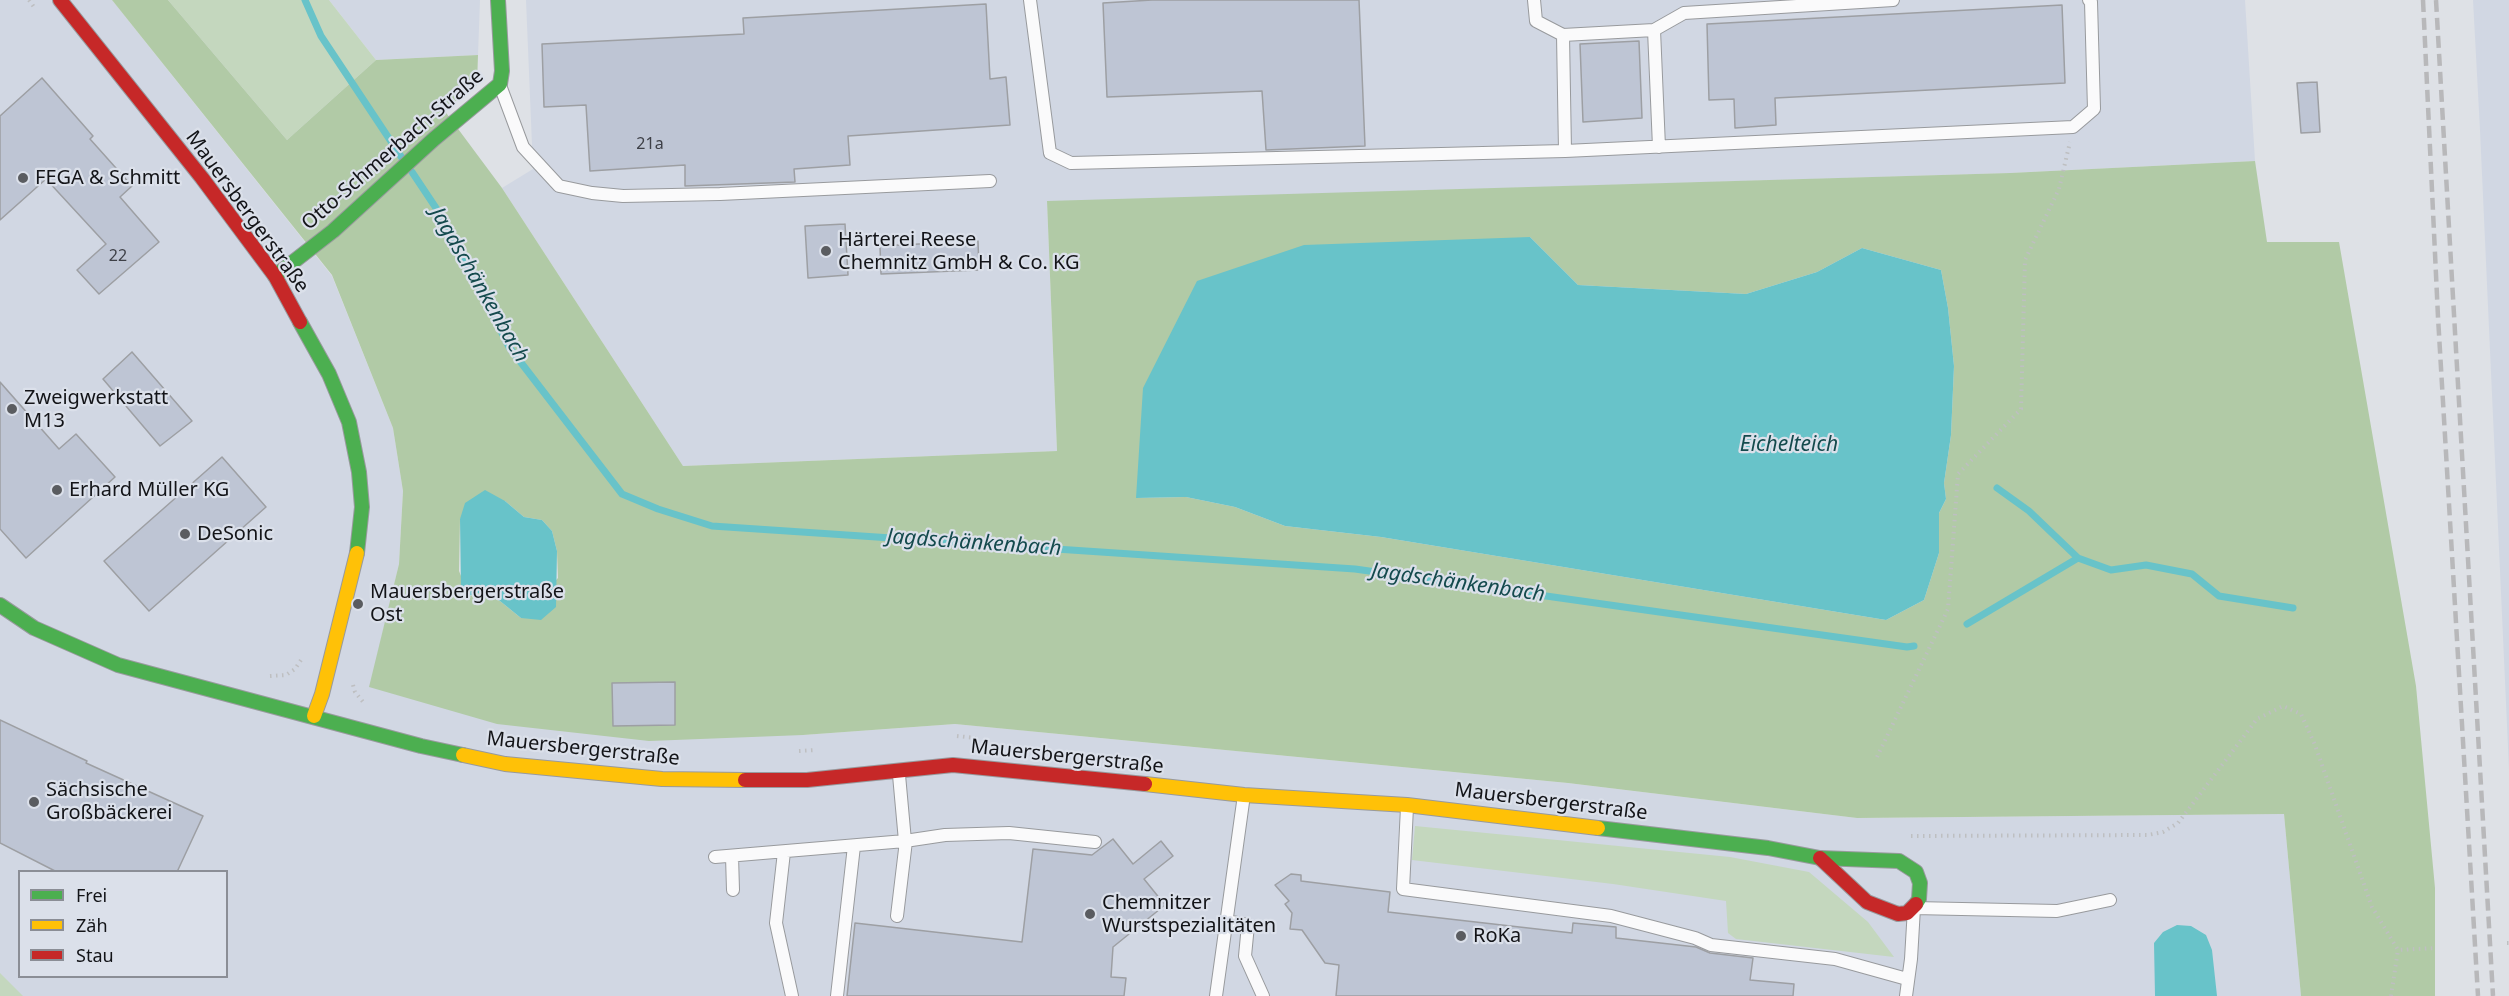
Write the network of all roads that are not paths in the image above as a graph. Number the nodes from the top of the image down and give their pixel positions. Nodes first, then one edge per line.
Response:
1 (60, 0) edge
2 (498, 0) edge
3 (1030, 0) edge
4 (1534, 0) edge
5 (1893, 0) edge
6 (2089, 0) edge
7 (1654, 30) junction
8 (1563, 35) junction
9 (500, 84) junction
10 (1659, 147) junction
11 (1565, 151) junction
12 (990, 181) dead end
13 (275, 276) junction
14 (0, 605) edge
15 (314, 716) junction
16 (899, 776) dead end
17 (1244, 795) junction
18 (1407, 805) junction
19 (906, 841) junction
20 (1095, 842) dead end
21 (854, 846) junction
22 (784, 852) junction
23 (732, 856) junction
24 (715, 858) dead end
25 (1820, 858) junction
26 (733, 890) dead end
27 (2110, 900) dead end
28 (1914, 908) junction
29 (897, 916) dead end
30 (1226, 921) junction
31 (1907, 979) junction
32 (792, 996) edge
33 (837, 996) edge
34 (1216, 996) edge
35 (1263, 996) edge
36 (1908, 996) edge

1 - 13 street, Mauersbergerstraße
2 - 9 street, Otto-Schmerbach-Straße
3 - 11 lane
4 - 8 lane
5 - 7 lane
6 - 10 lane
7 - 8 lane
7 - 10 lane
8 - 11 lane
9 - 12 lane
9 - 13 street, Otto-Schmerbach-Straße
10 - 11 lane
13 - 15 street, Mauersbergerstraße
14 - 15 street, Mauersbergerstraße
15 - 17 street, Mauersbergerstraße
16 - 19 lane
17 - 18 street, Mauersbergerstraße
17 - 30 lane
18 - 25 street, Mauersbergerstraße
18 - 31 lane
19 - 20 lane
19 - 21 lane
19 - 29 lane
21 - 22 lane
21 - 33 lane
22 - 23 lane
22 - 32 lane
23 - 24 lane
23 - 26 lane
25 - 28 street
25 - 28 street, Mauersbergerstraße
27 - 28 lane
28 - 31 lane
30 - 34 lane
30 - 35 lane
31 - 36 lane

